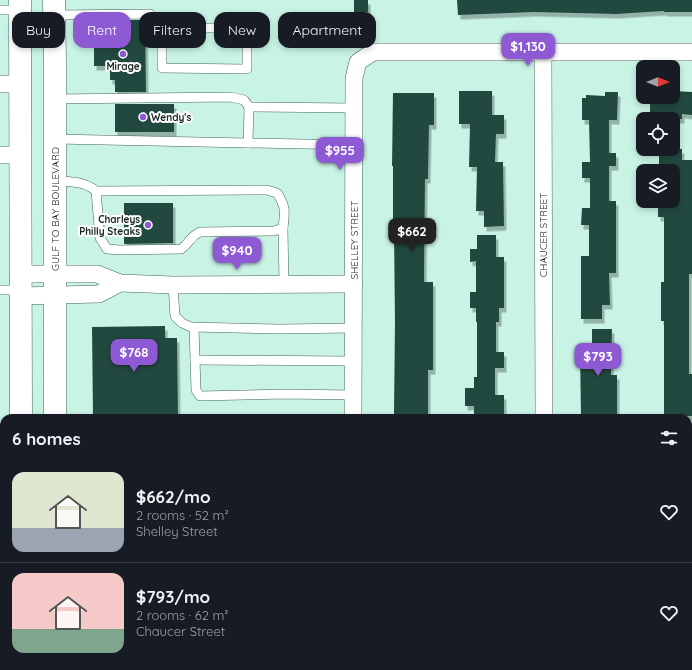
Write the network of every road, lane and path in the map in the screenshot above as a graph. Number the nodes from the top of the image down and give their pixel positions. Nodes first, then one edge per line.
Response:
1 (31, 6) edge
2 (139, 13) edge
3 (162, 28) joint
4 (692, 52) edge
5 (543, 53) junction
6 (10, 84) edge
7 (56, 99) junction
8 (249, 107) junction
9 (354, 108) junction
10 (55, 139) junction
11 (248, 143) junction
12 (354, 145) junction
13 (10, 155) edge
14 (56, 181) junction
15 (96, 191) junction
16 (283, 228) junction
17 (56, 274) junction
18 (120, 283) junction
19 (354, 284) junction
20 (173, 285) junction
21 (284, 285) junction
22 (15, 288) edge
23 (56, 296) junction
24 (194, 327) junction
25 (353, 328) junction
26 (195, 360) junction
27 (353, 361) junction
28 (353, 395) junction
29 (21, 414) edge
30 (55, 414) edge
31 (353, 414) edge
32 (544, 414) edge

1 - 2 lane
1 - 6 main road
1 - 7 main road, GULF TO BAY BOULEVARD
3 - 3 lane
4 - 5 street
5 - 9 street, SHELLEY STREET
5 - 32 street, CHAUCER STREET
6 - 13 main road
7 - 8 lane
7 - 10 main road, GULF TO BAY BOULEVARD
8 - 9 lane
8 - 11 lane
9 - 12 street, SHELLEY STREET
10 - 11 lane
10 - 14 main road, GULF TO BAY BOULEVARD
11 - 12 lane
12 - 19 street, SHELLEY STREET
13 - 22 main road
14 - 15 lane
14 - 17 main road, GULF TO BAY BOULEVARD
15 - 16 lane
15 - 16 lane
16 - 21 lane
17 - 18 street
17 - 22 street
17 - 23 main road, GULF TO BAY BOULEVARD
18 - 20 street
18 - 23 street
19 - 21 street
19 - 25 street, SHELLEY STREET
20 - 21 street
20 - 24 lane
22 - 23 street
22 - 29 main road
23 - 30 main road, GULF TO BAY BOULEVARD
24 - 25 lane
24 - 26 lane
25 - 27 street, SHELLEY STREET
26 - 27 lane
26 - 28 lane
27 - 28 street, SHELLEY STREET
28 - 31 street, SHELLEY STREET

